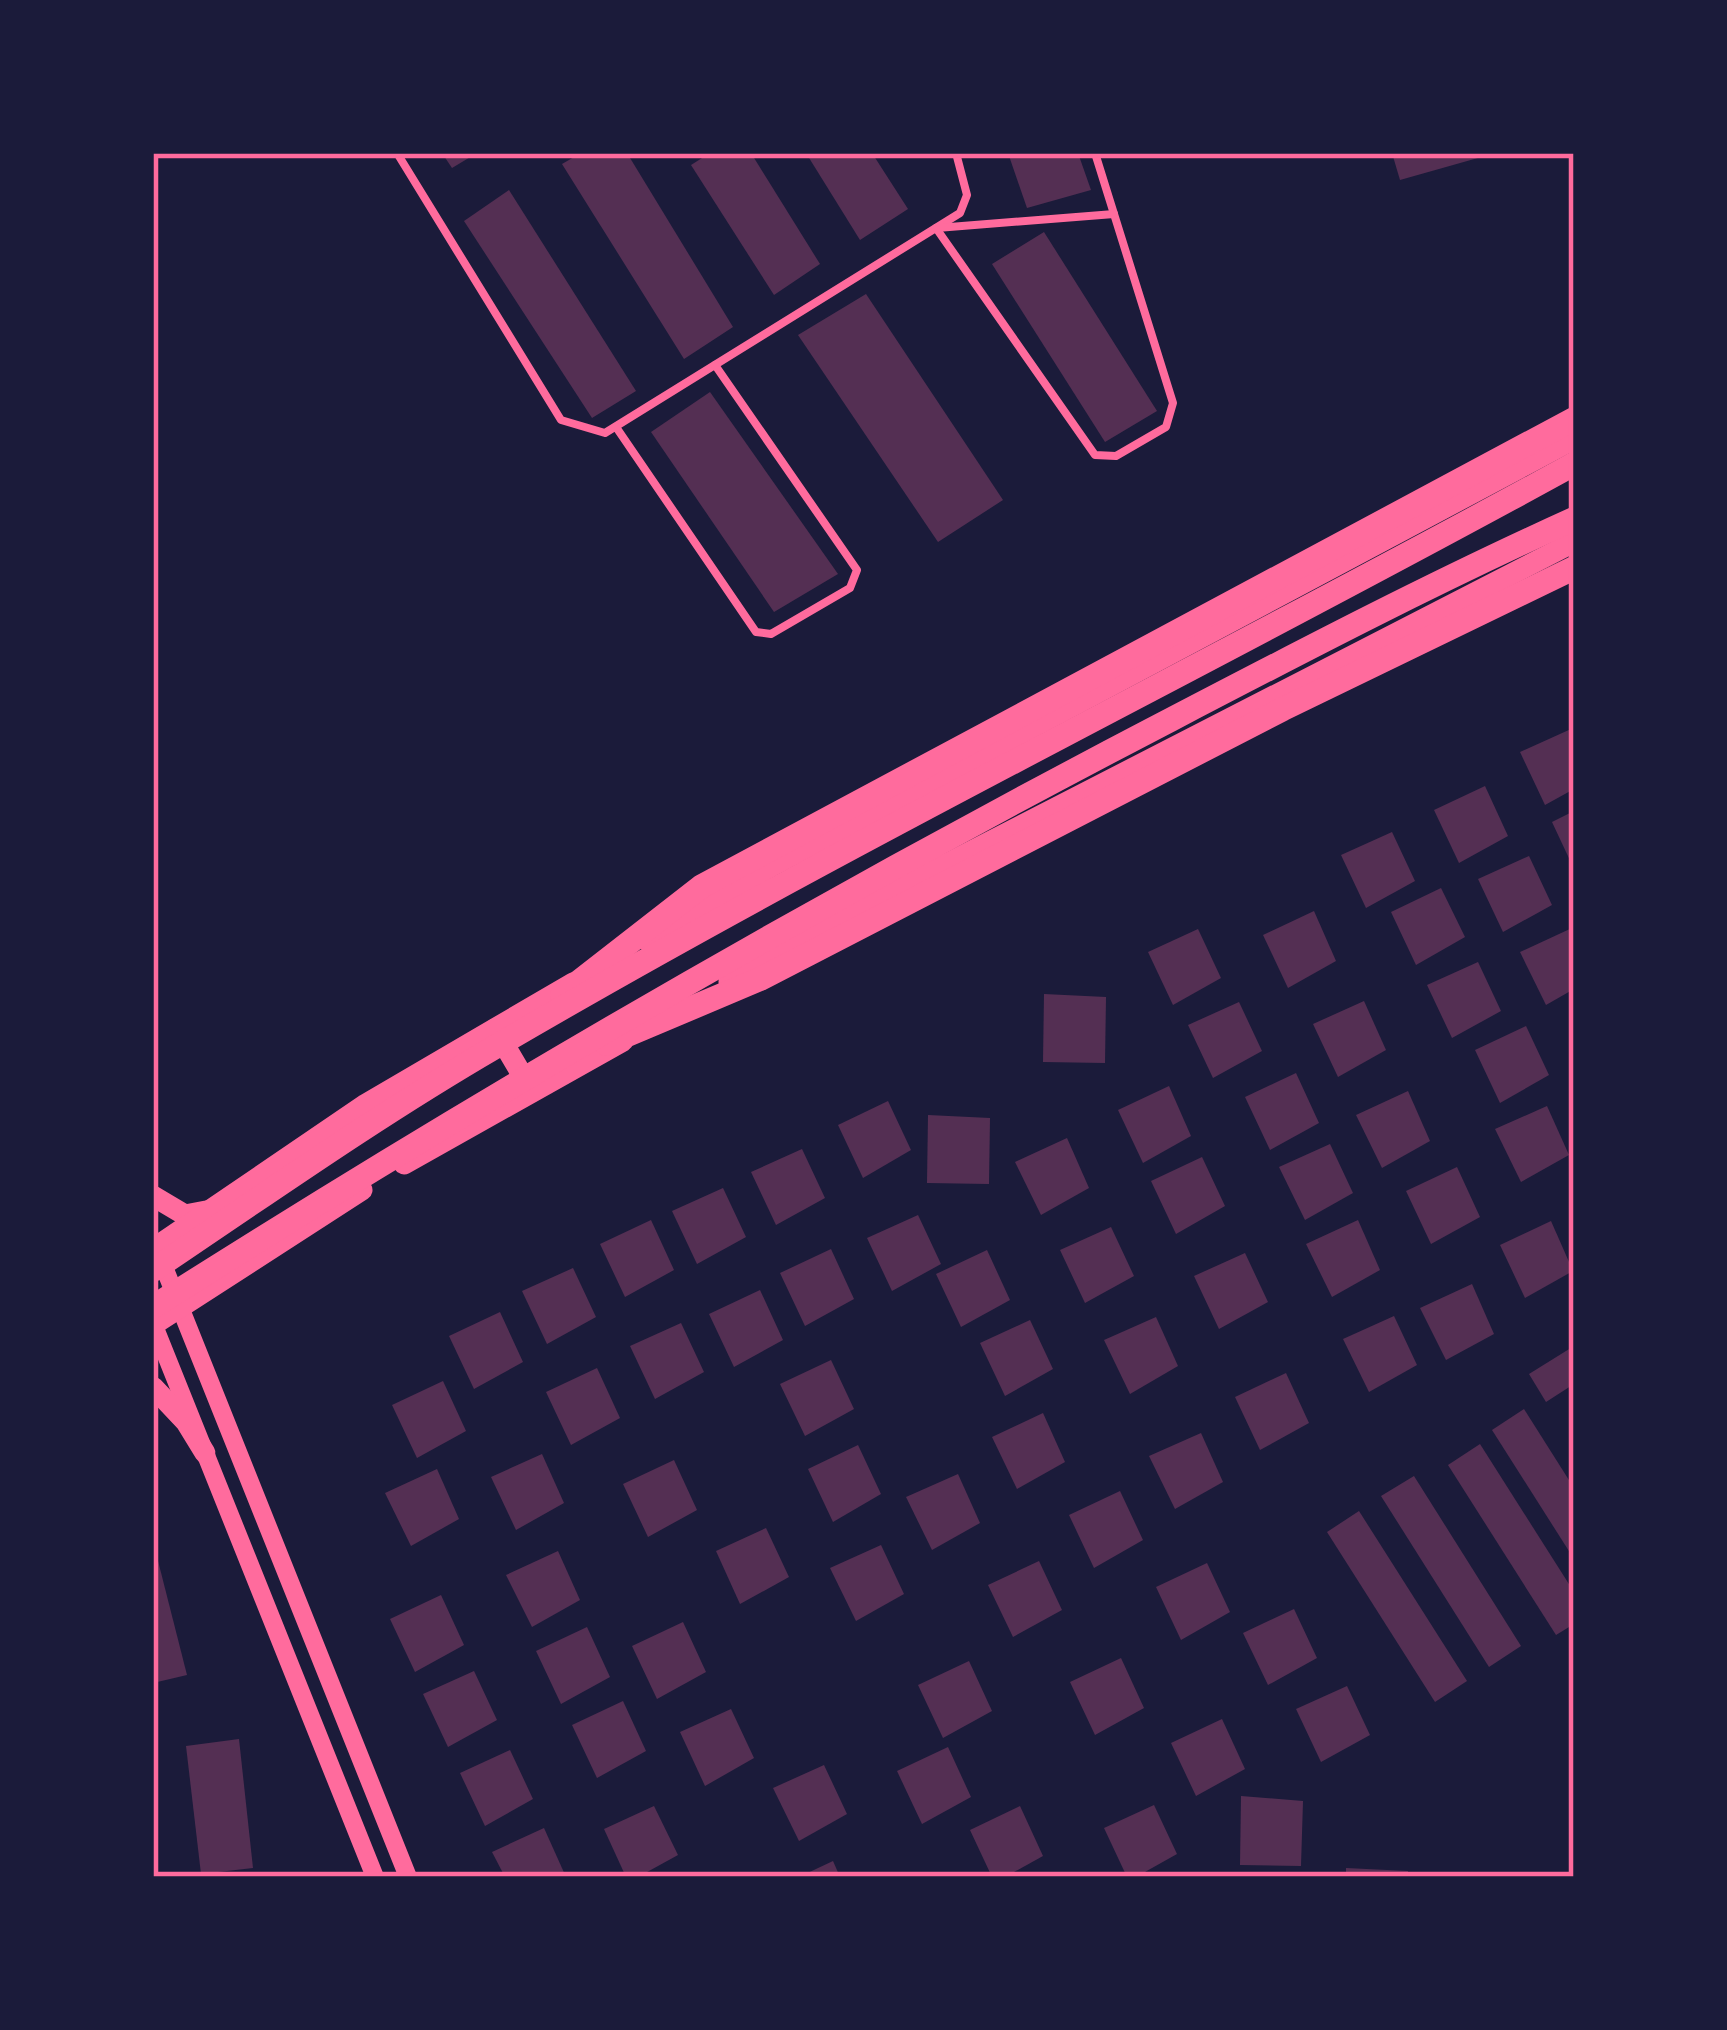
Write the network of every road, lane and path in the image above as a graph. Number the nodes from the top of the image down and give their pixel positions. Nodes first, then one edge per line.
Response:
1 (397, 153) edge
2 (956, 153) edge
3 (1095, 153) edge
4 (1114, 214) junction
5 (936, 228) junction
6 (715, 365) junction
7 (1574, 418) edge
8 (616, 427) junction
9 (1574, 439) edge
10 (1574, 464) edge
11 (1574, 519) edge
12 (1574, 542) edge
13 (1574, 568) edge
14 (1513, 597) junction
15 (1457, 598) junction
16 (494, 1038) junction
17 (524, 1087) junction
18 (153, 1196) edge
19 (212, 1209) junction
20 (154, 1251) edge
21 (179, 1306) junction
22 (153, 1307) edge
23 (153, 1324) edge
24 (153, 1387) edge
25 (205, 1453) junction
26 (375, 1877) edge
27 (408, 1877) edge

1 - 8 lane
2 - 5 lane
3 - 4 lane
4 - 5 lane
4 - 5 lane
5 - 6 lane
6 - 8 lane
6 - 8 lane
7 - 16 highway
9 - 16 main road
10 - 16 highway
11 - 17 highway
12 - 15 main road
13 - 14 highway
14 - 15 main road
14 - 17 highway
15 - 17 main road
16 - 17 main road
16 - 19 main road
16 - 20 highway
17 - 21 main road
17 - 22 highway
18 - 19 main road
19 - 20 main road
20 - 21 main road
21 - 23 main road
21 - 27 main road
23 - 25 main road
24 - 25 main road
25 - 26 main road

